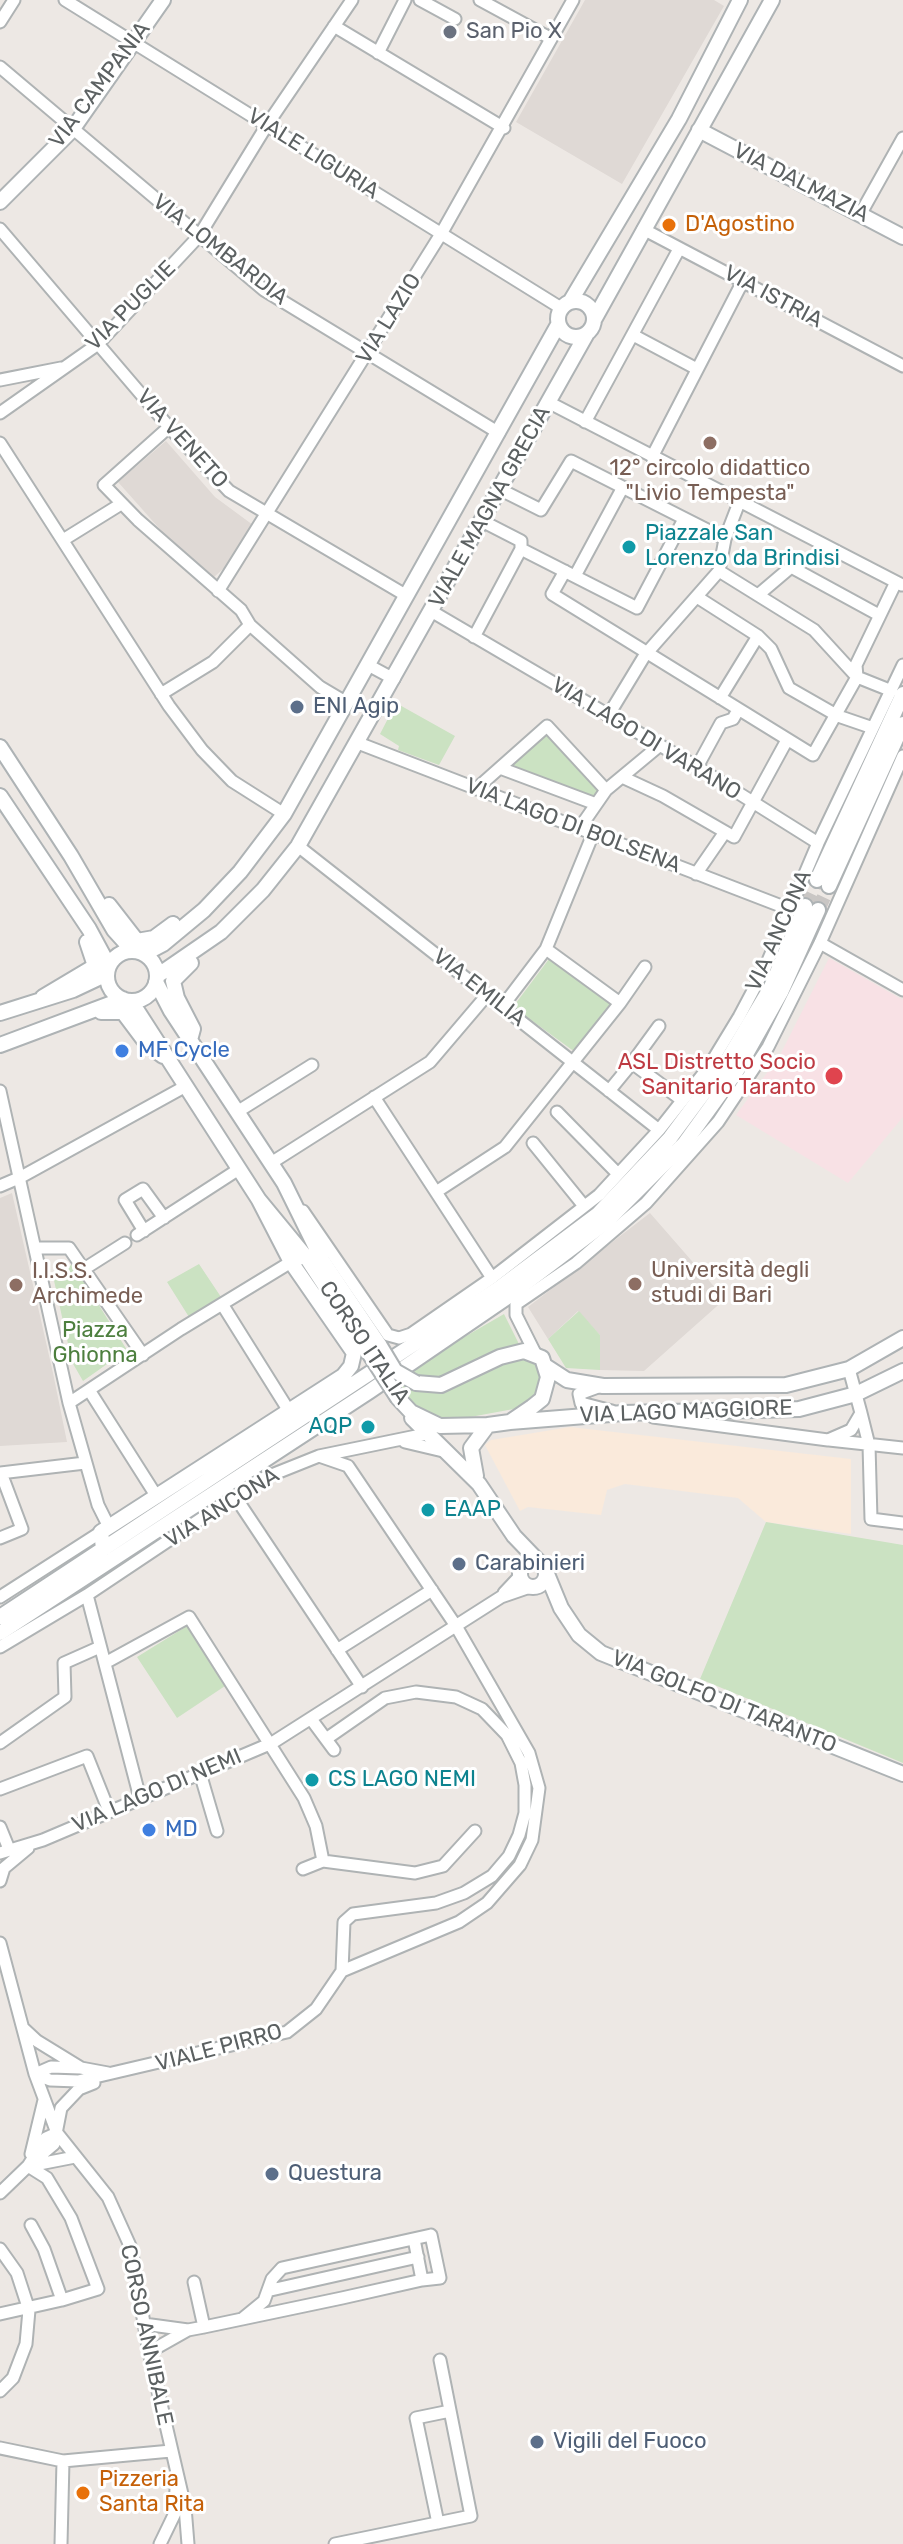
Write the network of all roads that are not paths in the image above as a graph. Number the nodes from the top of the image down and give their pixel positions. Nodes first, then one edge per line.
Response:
1 (14, 0) edge
2 (65, 0) edge
3 (163, 0) edge
4 (352, 0) edge
5 (420, 0) edge
6 (480, 0) edge
7 (573, 0) edge
8 (740, 0) edge
9 (772, 0) edge
10 (404, 1) edge
11 (455, 19) dead end
12 (0, 22) edge
13 (334, 26) junction
14 (550, 38) junction
15 (136, 43) junction
16 (378, 53) junction
17 (0, 67) edge
18 (267, 125) junction
19 (504, 128) junction
20 (72, 130) junction
21 (699, 130) junction
22 (903, 138) edge
23 (0, 202) edge
24 (861, 213) junction
25 (0, 229) edge
26 (643, 229) junction
27 (441, 234) junction
28 (199, 236) junction
29 (903, 237) edge
30 (679, 249) junction
31 (743, 281) junction
32 (566, 305) junction
33 (595, 318) junction
34 (558, 325) junction
35 (586, 335) junction
36 (633, 335) junction
37 (98, 344) junction
38 (368, 354) junction
39 (903, 366) edge
40 (65, 368) junction
41 (697, 369) junction
42 (0, 380) edge
43 (548, 402) junction
44 (0, 413) edge
45 (585, 422) junction
46 (169, 427) junction
47 (499, 433) junction
48 (0, 443) edge
49 (652, 457) junction
50 (5, 461) edge
51 (623, 487) junction
52 (499, 489) junction
53 (740, 500) junction
54 (121, 504) junction
55 (266, 515) junction
56 (684, 519) junction
57 (482, 521) junction
58 (725, 539) junction
59 (63, 540) junction
60 (521, 549) junction
61 (719, 571) junction
62 (570, 574) junction
63 (900, 583) edge
64 (218, 591) junction
65 (758, 595) junction
66 (407, 596) junction
67 (697, 597) junction
68 (431, 611) junction
69 (879, 615) junction
70 (250, 625) junction
71 (758, 636) junction
72 (474, 637) junction
73 (645, 655) junction
74 (368, 665) junction
75 (903, 665) edge
76 (857, 677) junction
77 (394, 679) junction
78 (897, 693) edge
79 (161, 694) junction
80 (720, 698) junction
81 (347, 703) junction
82 (738, 710) junction
83 (608, 716) junction
84 (838, 716) junction
85 (903, 724) edge
86 (873, 728) junction
87 (787, 740) junction
88 (358, 743) junction
89 (659, 746) junction
90 (0, 747) edge
91 (903, 756) edge
92 (697, 767) junction
93 (500, 768) junction
94 (622, 777) junction
95 (476, 789) junction
96 (606, 790) junction
97 (0, 796) edge
98 (752, 802) junction
99 (596, 804) junction
100 (284, 814) junction
101 (579, 829) junction
102 (725, 832) junction
103 (593, 834) junction
104 (818, 843) junction
105 (298, 846) junction
106 (71, 856) junction
107 (48, 871) junction
108 (696, 874) junction
109 (789, 909) junction
110 (221, 932) junction
111 (820, 943) junction
112 (141, 949) junction
113 (546, 949) junction
114 (645, 967) dead end
115 (104, 969) junction
116 (157, 979) junction
117 (903, 990) edge
118 (487, 995) junction
119 (620, 1003) junction
120 (126, 1004) junction
121 (502, 1007) junction
122 (0, 1013) edge
123 (659, 1026) dead end
124 (190, 1040) junction
125 (0, 1045) edge
126 (572, 1062) junction
127 (632, 1063) junction
128 (312, 1065) dead end
129 (186, 1086) junction
130 (707, 1089) junction
131 (0, 1091) edge
132 (609, 1091) junction
133 (685, 1096) junction
134 (374, 1097) junction
135 (237, 1112) junction
136 (557, 1112) dead end
137 (659, 1130) junction
138 (533, 1143) dead end
139 (631, 1160) junction
140 (271, 1163) junction
141 (239, 1169) junction
142 (618, 1174) junction
143 (21, 1177) junction
144 (284, 1183) junction
145 (0, 1186) edge
146 (656, 1191) junction
147 (436, 1192) junction
148 (628, 1194) junction
149 (259, 1200) junction
150 (584, 1206) junction
151 (164, 1218) junction
152 (125, 1243) dead end
153 (37, 1248) junction
154 (306, 1257) junction
155 (291, 1262) junction
156 (84, 1269) junction
157 (492, 1278) junction
158 (222, 1304) junction
159 (903, 1338) edge
160 (374, 1350) junction
161 (535, 1353) junction
162 (143, 1355) junction
163 (547, 1367) junction
164 (849, 1369) junction
165 (903, 1371) edge
166 (366, 1386) junction
167 (603, 1386) junction
168 (716, 1386) junction
169 (89, 1390) junction
170 (856, 1394) junction
171 (398, 1398) junction
172 (69, 1403) junction
173 (289, 1411) junction
174 (716, 1412) junction
175 (623, 1413) junction
176 (861, 1413) junction
177 (510, 1422) junction
178 (488, 1425) junction
179 (466, 1427) junction
180 (427, 1433) junction
181 (828, 1440) junction
182 (393, 1441) junction
183 (869, 1445) junction
184 (903, 1448) edge
185 (449, 1454) junction
186 (319, 1456) junction
187 (85, 1463) junction
188 (0, 1473) edge
189 (479, 1484) junction
190 (159, 1495) junction
191 (185, 1495) junction
192 (236, 1498) junction
193 (903, 1523) edge
194 (105, 1530) junction
195 (514, 1536) junction
196 (0, 1538) edge
197 (108, 1554) junction
198 (543, 1568) junction
199 (122, 1572) junction
200 (527, 1579) junction
201 (432, 1590) junction
202 (87, 1595) junction
203 (0, 1597) edge
204 (561, 1608) junction
205 (0, 1617) edge
206 (456, 1626) junction
207 (0, 1633) edge
208 (0, 1647) edge
209 (100, 1647) junction
210 (337, 1650) junction
211 (105, 1663) junction
212 (374, 1679) junction
213 (362, 1687) junction
214 (496, 1696) junction
215 (385, 1698) junction
216 (482, 1709) junction
217 (311, 1719) junction
218 (326, 1739) junction
219 (0, 1743) edge
220 (272, 1743) junction
221 (334, 1750) dead end
222 (200, 1773) junction
223 (903, 1774) edge
224 (0, 1789) edge
225 (140, 1798) junction
226 (109, 1811) junction
227 (0, 1827) edge
228 (217, 1831) dead end
229 (475, 1831) dead end
230 (43, 1840) junction
231 (4, 1851) edge
232 (323, 1861) junction
233 (303, 1869) dead end
234 (492, 1876) junction
235 (0, 1881) edge
236 (504, 1887) junction
237 (0, 1943) edge
238 (342, 1971) junction
239 (23, 2028) junction
240 (81, 2068) junction
241 (35, 2074) junction
242 (117, 2074) junction
243 (44, 2100) junction
244 (57, 2133) junction
245 (75, 2157) junction
246 (28, 2166) junction
247 (0, 2193) edge
248 (31, 2225) dead end
249 (414, 2239) junction
250 (0, 2249) edge
251 (418, 2257) junction
252 (422, 2280) junction
253 (194, 2282) dead end
254 (271, 2290) junction
255 (62, 2300) junction
256 (29, 2310) junction
257 (0, 2314) edge
258 (242, 2319) junction
259 (144, 2324) junction
260 (204, 2327) junction
261 (188, 2330) junction
262 (149, 2352) junction
263 (440, 2360) dead end
264 (0, 2391) edge
265 (450, 2411) junction
266 (0, 2448) edge
267 (171, 2451) junction
268 (63, 2461) junction
269 (177, 2479) junction
270 (438, 2523) junction
271 (61, 2544) edge
272 (160, 2544) edge
273 (188, 2544) edge
274 (335, 2544) edge

1 - 12 street
2 - 15 street, VIALE LIGURIA
3 - 15 street, VIA CAMPANIA
4 - 13 street, VIA PUGLIE
5 - 11 street
6 - 14 street
7 - 14 street, VIA LAZIO
8 - 32 street, VIALE MAGNA GRECIA
9 - 21 street, VIALE MAGNA GRECIA
10 - 16 street
13 - 16 street
13 - 18 street, VIA PUGLIE
14 - 19 street, VIA LAZIO
15 - 18 street, VIALE LIGURIA
15 - 20 street, VIA CAMPANIA
16 - 19 street
17 - 20 street, VIA LOMBARDIA
18 - 27 street, VIALE LIGURIA
18 - 28 street, VIA PUGLIE
19 - 27 street, VIA LAZIO
20 - 23 street, VIA CAMPANIA
20 - 28 street, VIA LOMBARDIA
21 - 24 street, VIA DALMAZIA
21 - 26 street, VIALE MAGNA GRECIA
22 - 24 street
24 - 29 street, VIA DALMAZIA
25 - 37 street, VIA VENETO
26 - 30 street, VIA ISTRIA
26 - 33 street, VIALE MAGNA GRECIA
27 - 32 street, VIALE LIGURIA
27 - 38 street, VIA LAZIO
28 - 37 street, VIA PUGLIE
28 - 38 street, VIA LOMBARDIA
30 - 31 street, VIA ISTRIA
30 - 36 street
31 - 39 street, VIA ISTRIA
31 - 41 street
32 - 33 street
32 - 34 street, VIALE MAGNA GRECIA
33 - 35 street, VIALE MAGNA GRECIA
34 - 35 street
34 - 47 street, VIALE MAGNA GRECIA
35 - 43 street, VIALE MAGNA GRECIA
36 - 41 street
36 - 45 street
37 - 40 street, VIA PUGLIE
37 - 46 street, VIA VENETO
38 - 47 street, VIA LOMBARDIA
38 - 55 street, VIA LAZIO
40 - 42 street, VIA PUGLIE
40 - 44 street, VIA PUGLIE
41 - 49 street
43 - 45 street
43 - 52 street, VIALE MAGNA GRECIA
45 - 49 street
46 - 54 street
46 - 55 street, VIA VENETO
47 - 66 street, VIALE MAGNA GRECIA
48 - 50 street
49 - 53 street
50 - 59 street
51 - 52 street
51 - 56 street
51 - 62 street
52 - 57 street, VIALE MAGNA GRECIA
53 - 58 street
53 - 63 street
54 - 59 street
54 - 64 street
55 - 64 street, VIA LAZIO
55 - 66 street, VIA VENETO
56 - 58 street
56 - 62 street
57 - 60 street
57 - 68 street, VIALE MAGNA GRECIA
58 - 61 street
59 - 79 street
60 - 62 street
60 - 72 street
61 - 65 street
61 - 67 street
62 - 73 street
63 - 69 street
64 - 70 street
65 - 69 street
65 - 76 street
66 - 74 street, VIALE MAGNA GRECIA
67 - 71 street
67 - 73 street
68 - 72 street, VIA LAGO DI VARANO
68 - 77 street, VIALE MAGNA GRECIA
69 - 76 street
70 - 79 street
70 - 81 street
71 - 80 street
71 - 84 street
72 - 83 street, VIA LAGO DI VARANO
73 - 80 street
73 - 83 street
74 - 77 street
74 - 81 street, VIALE MAGNA GRECIA
75 - 78 street, VIA ANCONA
76 - 78 street
76 - 84 street
77 - 88 street, VIALE MAGNA GRECIA
78 - 85 street
78 - 86 street, VIA ANCONA
79 - 100 street
80 - 82 street
81 - 100 street, VIALE MAGNA GRECIA
82 - 87 street
82 - 92 street
83 - 89 street, VIA LAGO DI VARANO
84 - 86 street
84 - 87 street
86 - 104 street, VIA ANCONA
87 - 98 street
88 - 95 street, VIA LAGO DI BOLSENA
88 - 105 street, VIALE MAGNA GRECIA
89 - 92 street, VIA LAGO DI VARANO
89 - 94 street
90 - 106 street
91 - 111 street, VIA ANCONA
92 - 98 street, VIA LAGO DI VARANO
93 - 95 street
93 - 96 street
93 - 99 street
94 - 96 street
94 - 102 street
95 - 101 street, VIA LAGO DI BOLSENA
96 - 99 street
97 - 107 street
98 - 102 street
98 - 104 street, VIA LAGO DI VARANO
99 - 101 street
100 - 112 street, VIALE MAGNA GRECIA
101 - 103 street, VIA LAGO DI BOLSENA
102 - 108 street
103 - 108 street, VIA LAGO DI BOLSENA
103 - 113 street
104 - 109 street, VIA ANCONA
105 - 110 street, VIALE MAGNA GRECIA
105 - 118 street, VIA EMILIA
106 - 107 street
106 - 112 street
107 - 115 street
108 - 109 street, VIA LAGO DI BOLSENA
109 - 133 street, VIA ANCONA
110 - 116 street, VIALE MAGNA GRECIA
110 - 124 street, VIALE MAGNA GRECIA
111 - 117 street
111 - 146 street, VIA ANCONA
112 - 115 street
112 - 116 street
113 - 119 street
113 - 121 street
114 - 119 street
115 - 120 street
115 - 122 street
116 - 120 street
116 - 124 street, CORSO ITALIA
118 - 121 street, VIA EMILIA
118 - 134 street
119 - 126 street
120 - 125 street
120 - 129 street, CORSO ITALIA
121 - 126 street, VIA EMILIA
123 - 127 street
124 - 135 street, CORSO ITALIA
126 - 132 street, VIA EMILIA
126 - 147 street
127 - 132 street
127 - 133 street
128 - 135 street
129 - 141 street, CORSO ITALIA
129 - 143 street
130 - 133 street
130 - 148 street
130 - 148 street
131 - 143 street
132 - 137 street, VIA EMILIA
133 - 137 street, VIA ANCONA
134 - 140 street
134 - 147 street
135 - 140 street, CORSO ITALIA
136 - 142 street
137 - 139 street, VIA ANCONA
138 - 150 street
139 - 142 street, VIA ANCONA
139 - 148 street
140 - 144 street, CORSO ITALIA
141 - 149 street, CORSO ITALIA
141 - 151 street
142 - 150 street, VIA ANCONA
143 - 145 street
143 - 153 street
144 - 157 street, VIA ANCONA
144 - 160 street, CORSO ITALIA
146 - 148 street
146 - 161 street, VIA ANCONA
147 - 157 street
148 - 166 street
149 - 154 street, CORSO ITALIA
149 - 155 street, VIA ANCONA
150 - 157 street, VIA ANCONA
151 - 151 street
152 - 156 street
153 - 156 street
153 - 172 street
154 - 155 street
154 - 160 street, CORSO ITALIA
155 - 158 street
155 - 173 street, VIA ANCONA
156 - 162 street
158 - 162 street
158 - 173 street
159 - 164 street, VIA LAGO MAGGIORE
160 - 161 street, CORSO ITALIA, bridge
160 - 171 street, CORSO ITALIA, bridge
161 - 163 street
162 - 169 street
163 - 167 street, VIA LAGO MAGGIORE
163 - 177 street, CORSO ITALIA
164 - 168 street, VIA LAGO MAGGIORE
164 - 170 street
165 - 170 street, VIA LAGO MAGGIORE
166 - 191 street, VIA ANCONA
166 - 197 street, VIA ANCONA
167 - 168 street, VIA LAGO MAGGIORE
167 - 175 street
168 - 174 street
169 - 172 street
169 - 190 street
170 - 174 street, VIA LAGO MAGGIORE
170 - 176 street
171 - 179 street, CORSO ITALIA
171 - 180 street
172 - 187 street
173 - 190 street, VIA ANCONA
174 - 175 street, VIA LAGO MAGGIORE
175 - 177 street, VIA LAGO MAGGIORE
175 - 181 street
176 - 181 street
176 - 183 street
177 - 178 street, CORSO ITALIA
178 - 179 street, CORSO ITALIA
178 - 189 street
179 - 180 street, VIA ANCONA
180 - 182 street, VIA ANCONA
180 - 185 street
181 - 183 street
182 - 185 street
182 - 186 street, VIA ANCONA
183 - 184 street
183 - 193 street
185 - 189 street
186 - 192 street, VIA ANCONA
186 - 201 street
187 - 188 street
187 - 194 street
188 - 196 street
189 - 195 street
190 - 191 street
190 - 194 street, VIA ANCONA
191 - 197 street, VIA ANCONA
192 - 199 street, VIA ANCONA
192 - 210 street
194 - 197 street
194 - 203 street
195 - 198 street
195 - 200 street
197 - 199 street
197 - 205 street, VIA ANCONA
197 - 207 street, VIA ANCONA
198 - 200 street
198 - 200 street
198 - 204 street, VIA GOLFO DI TARANTO
199 - 202 street, VIA ANCONA
200 - 204 street, VIA GOLFO DI TARANTO
200 - 206 street, VIA LAGO DI NEMI
201 - 206 street
201 - 210 street
202 - 208 street, VIA ANCONA
202 - 209 street
204 - 223 street, VIA GOLFO DI TARANTO
206 - 212 street, VIA LAGO DI NEMI
206 - 214 street
209 - 211 street
209 - 219 street
210 - 213 street
211 - 220 street
211 - 225 street
212 - 213 street, VIA LAGO DI NEMI
212 - 215 street
213 - 217 street, VIA LAGO DI NEMI
214 - 216 street
214 - 236 street
215 - 216 street
215 - 218 street
216 - 234 street
217 - 218 street
217 - 220 street, VIA LAGO DI NEMI
218 - 221 street
220 - 222 street, VIA LAGO DI NEMI
220 - 232 street
222 - 225 street, VIA LAGO DI NEMI
222 - 228 street
224 - 226 street
225 - 226 street, VIA LAGO DI NEMI
226 - 230 street, VIA LAGO DI NEMI
227 - 231 street
229 - 232 street
230 - 231 street
230 - 235 street
232 - 233 street
234 - 236 street
234 - 238 street
236 - 238 street
237 - 239 street, CORSO ANNIBALE
238 - 242 street, VIALE PIRRO
239 - 240 street, VIALE PIRRO
239 - 241 street, CORSO ANNIBALE
240 - 241 street, VIALE PIRRO
240 - 242 street, VIALE PIRRO
241 - 242 street, VIALE PIRRO
241 - 243 street, CORSO ANNIBALE
242 - 244 street, VIALE PIRRO
243 - 244 street, CORSO ANNIBALE
243 - 246 street
244 - 245 street, CORSO ANNIBALE
244 - 246 street
245 - 246 street
245 - 259 street, CORSO ANNIBALE
246 - 247 street
246 - 255 street
248 - 255 street
249 - 251 street
249 - 252 street
249 - 254 street
250 - 256 street
251 - 252 street
251 - 254 street
252 - 258 street
253 - 260 street
254 - 258 street
255 - 256 street
256 - 257 street
256 - 264 street
258 - 260 street
259 - 261 street
259 - 262 street, CORSO ANNIBALE
260 - 261 street
261 - 262 street
262 - 267 street, CORSO ANNIBALE
263 - 265 street
265 - 270 street
265 - 270 street
266 - 268 street
267 - 268 street
267 - 269 street, CORSO ANNIBALE
268 - 271 street
269 - 272 street
269 - 273 street, CORSO ANNIBALE
270 - 274 street

